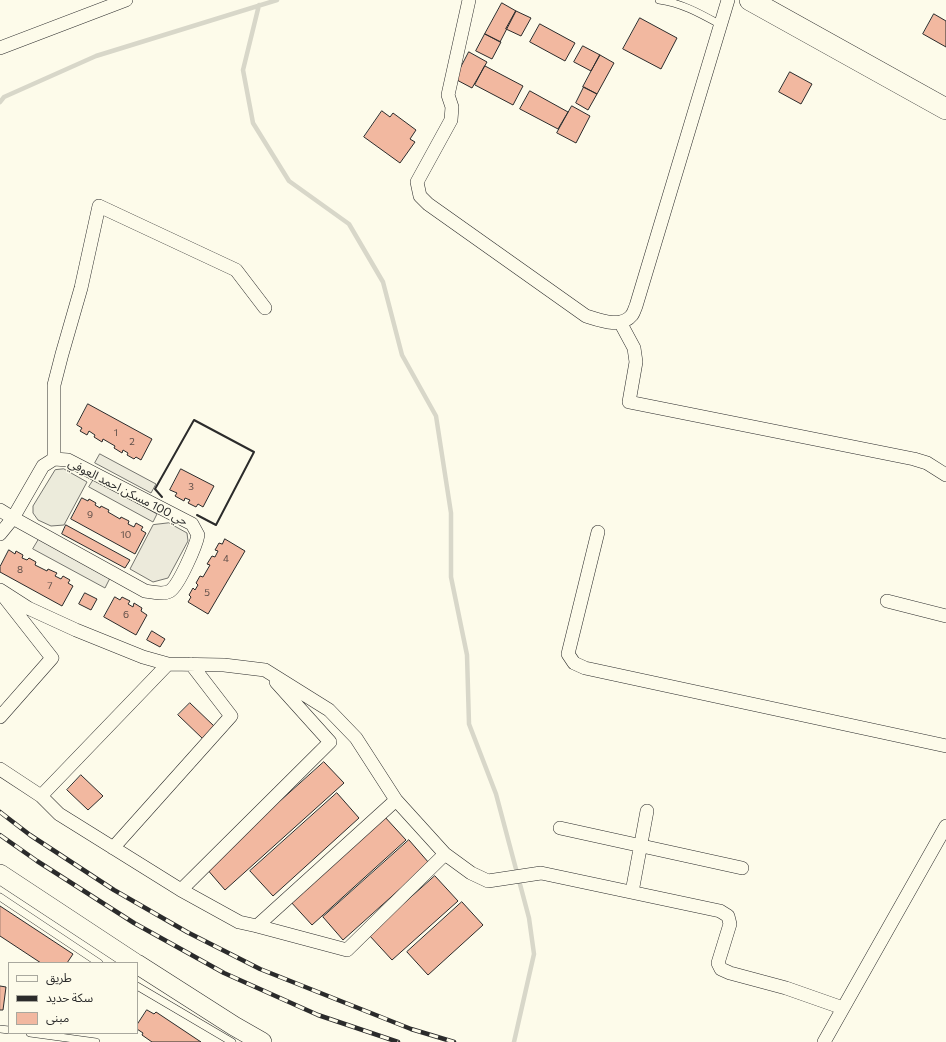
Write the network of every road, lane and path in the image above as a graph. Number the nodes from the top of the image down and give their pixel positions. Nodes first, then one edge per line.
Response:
1 (126, 0) edge
2 (469, 0) edge
3 (659, 0) edge
4 (728, 0) edge
5 (750, 0) edge
6 (721, 25) junction
7 (0, 48) edge
8 (945, 107) edge
9 (265, 308) dead end
10 (620, 322) junction
11 (54, 459) junction
12 (946, 475) edge
13 (0, 510) edge
14 (13, 518) junction
15 (598, 532) dead end
16 (0, 534) edge
17 (0, 590) edge
18 (887, 601) dead end
19 (946, 616) edge
20 (168, 664) junction
21 (191, 664) junction
22 (265, 670) junction
23 (0, 717) edge
24 (946, 746) edge
25 (0, 769) edge
26 (41, 796) junction
27 (396, 800) junction
28 (647, 811) dead end
29 (946, 826) edge
30 (560, 828) dead end
31 (641, 846) junction
32 (113, 848) junction
33 (445, 854) junction
34 (742, 868) dead end
35 (0, 874) edge
36 (181, 890) junction
37 (632, 892) junction
38 (0, 897) edge
39 (257, 926) junction
40 (85, 955) junction
41 (84, 962) edge
42 (97, 962) edge
43 (133, 962) edge
44 (138, 965) edge
45 (138, 987) edge
46 (843, 1008) junction
47 (38, 1034) edge
48 (70, 1038) edge
49 (96, 1042) edge
50 (232, 1042) edge
51 (262, 1042) edge
52 (824, 1042) edge

1 - 7 street
2 - 10 street
3 - 6 lane
4 - 6 street
5 - 8 main road
6 - 10 street
9 - 11 street
10 - 12 street
11 - 14 street, حي 100 مسكن احمد العوفي
11 - 14 street, حي 100 مسكن احمد العوفي
13 - 14 street
14 - 16 street
15 - 24 street
17 - 20 street
17 - 23 street
18 - 19 street
20 - 21 street
20 - 26 street
21 - 22 street
21 - 32 street
22 - 27 street
22 - 36 street
25 - 26 street
26 - 32 street
27 - 33 street
27 - 39 street
28 - 31 street
29 - 46 street
30 - 31 street
31 - 34 street
31 - 37 street
32 - 36 street
33 - 37 street
33 - 39 street
35 - 43 main road
36 - 39 street
37 - 46 street
38 - 40 lane
40 - 41 lane
40 - 42 lane
44 - 51 main road
45 - 50 lane
46 - 52 street
47 - 48 lane
48 - 49 lane

